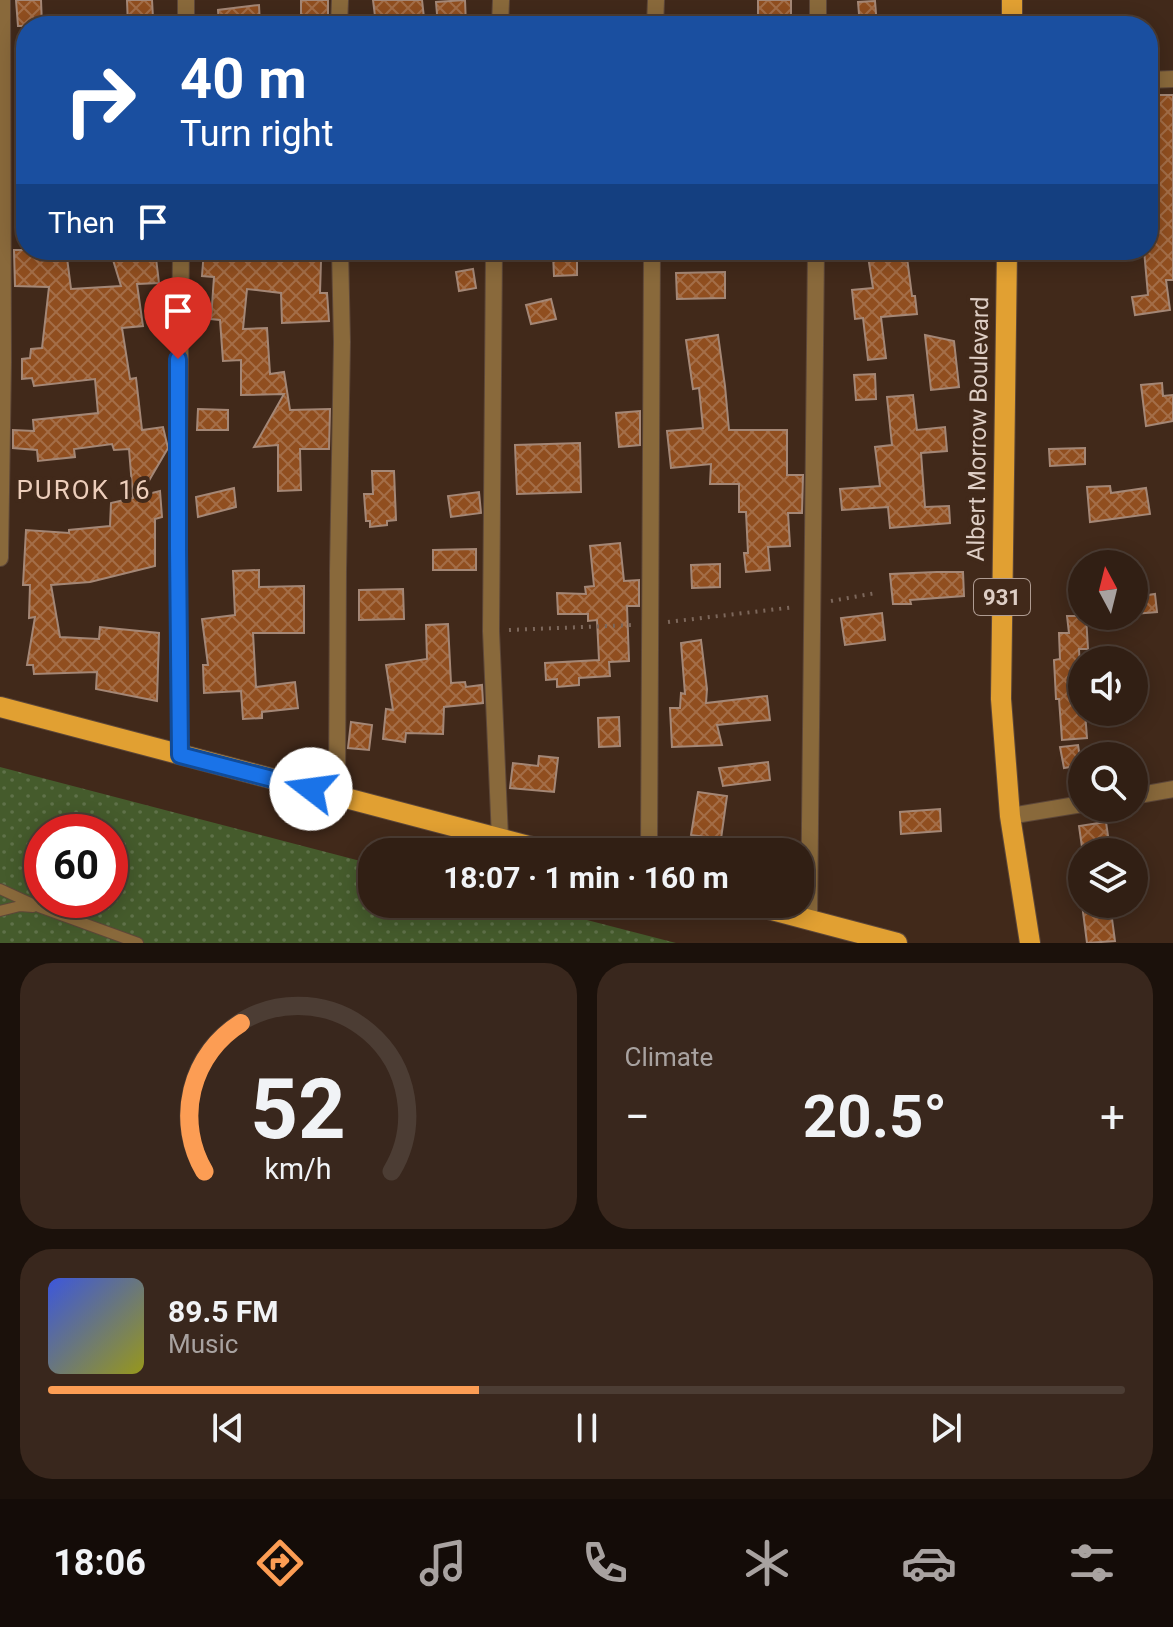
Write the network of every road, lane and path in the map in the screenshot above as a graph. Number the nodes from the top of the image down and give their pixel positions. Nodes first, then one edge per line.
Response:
1 (2, 0) edge
2 (181, 260) edge
3 (340, 260) edge
4 (494, 260) edge
5 (652, 260) edge
6 (816, 260) edge
7 (1007, 260) edge
8 (0, 558) edge
9 (876, 593) dead end
10 (813, 604) junction
11 (649, 625) junction
12 (491, 631) junction
13 (0, 707) edge
14 (180, 755) junction
15 (1173, 789) edge
16 (1148, 793) edge
17 (337, 796) junction
18 (1068, 806) edge
19 (1010, 816) junction
20 (500, 838) joint
21 (649, 838) edge
22 (0, 889) edge
23 (24, 900) edge
24 (24, 906) edge
25 (0, 911) edge
26 (69, 918) edge
27 (802, 918) edge
28 (809, 920) junction
29 (138, 943) edge
30 (897, 943) edge
31 (1030, 943) edge

1 - 8 street
2 - 14 street
3 - 17 street
4 - 12 street
5 - 11 street
6 - 10 street
7 - 19 main road, Albert Morrow Boulevard / 931
9 - 10 path
10 - 11 path
10 - 28 street
11 - 12 path
11 - 21 street
12 - 20 street
13 - 14 main road
14 - 17 main road
15 - 16 street
17 - 20 main road
18 - 19 street
19 - 31 main road, Albert Morrow Boulevard / 931
22 - 23 lane
24 - 25 lane
26 - 29 lane
27 - 28 main road
28 - 30 main road

